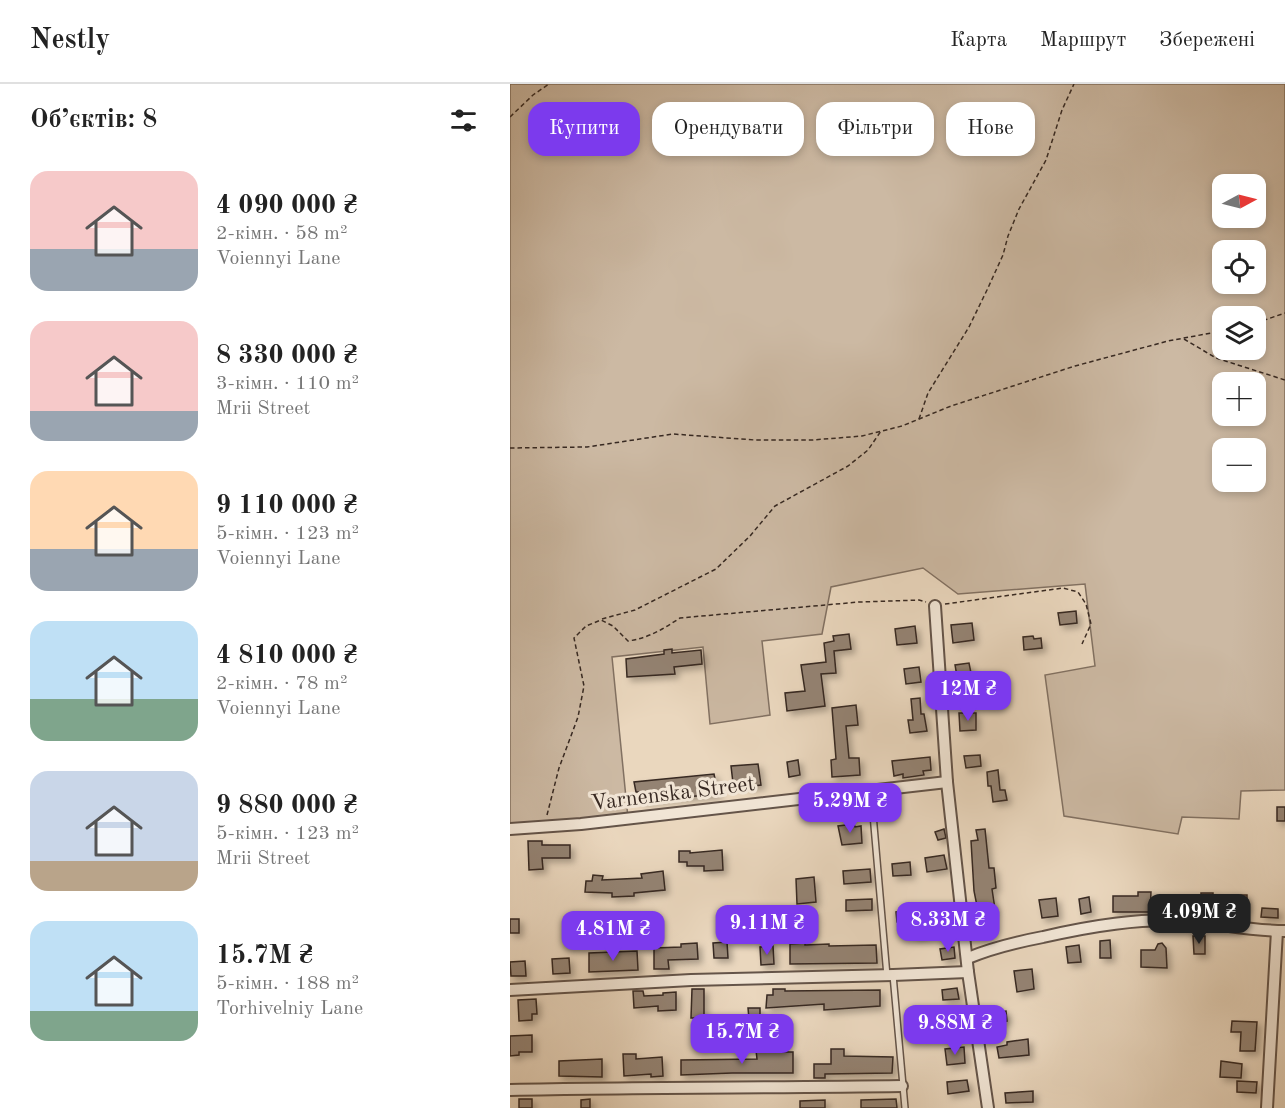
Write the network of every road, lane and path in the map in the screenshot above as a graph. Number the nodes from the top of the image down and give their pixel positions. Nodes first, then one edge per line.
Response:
1 (549, 84) edge
2 (1074, 84) edge
3 (510, 117) edge
4 (1285, 313) edge
5 (1266, 320) edge
6 (1212, 333) edge
7 (1184, 339) junction
8 (1285, 380) edge
9 (919, 420) junction
10 (881, 431) junction
11 (510, 448) edge
12 (934, 606) junction
13 (601, 620) junction
14 (1082, 644) dead end
15 (947, 782) junction
16 (871, 791) junction
17 (544, 826) junction
18 (510, 829) edge
19 (1281, 931) edge
20 (968, 958) junction
21 (968, 972) junction
22 (890, 976) junction
23 (510, 990) edge
24 (902, 1086) junction
25 (510, 1090) edge
26 (905, 1108) edge
27 (988, 1108) edge
28 (1267, 1108) edge

1 - 3 path
2 - 9 path
4 - 5 path
6 - 7 path
7 - 8 path
7 - 9 path
9 - 10 path
10 - 11 path
10 - 13 path
12 - 13 path
12 - 14 path
12 - 15 street
13 - 17 path
15 - 16 street, Varnenska Street
15 - 20 street
16 - 17 street, Varnenska Street
16 - 22 lane
17 - 18 street, Varnenska Street
19 - 20 street
19 - 28 street
20 - 21 street
21 - 22 street
21 - 27 street
22 - 23 street
22 - 24 lane
24 - 25 street
24 - 26 lane

